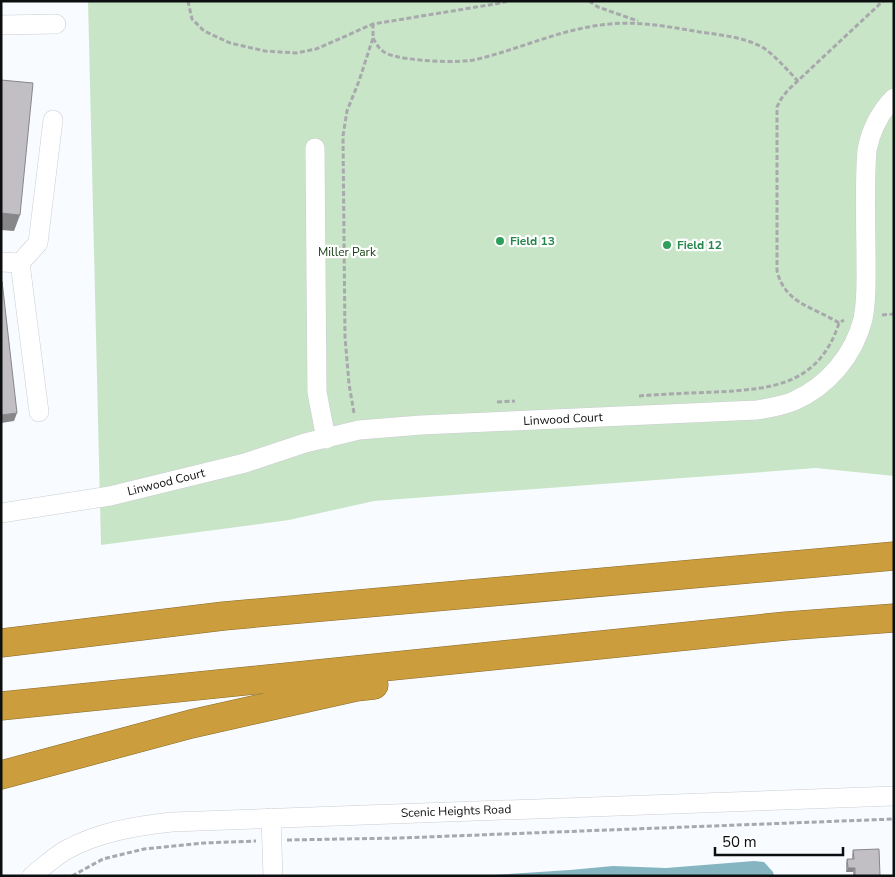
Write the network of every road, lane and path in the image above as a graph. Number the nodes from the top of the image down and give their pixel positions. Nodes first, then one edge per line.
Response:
1 (188, 1) edge
2 (507, 1) edge
3 (589, 1) edge
4 (884, 1) edge
5 (641, 22) junction
6 (56, 24) dead end
7 (373, 24) junction
8 (1, 25) edge
9 (372, 38) junction
10 (798, 81) junction
11 (894, 98) edge
12 (53, 120) dead end
13 (315, 148) dead end
14 (1, 262) edge
15 (20, 263) junction
16 (894, 314) edge
17 (864, 317) junction
18 (839, 323) junction
19 (635, 396) dead end
20 (523, 401) dead end
21 (495, 402) dead end
22 (363, 411) dead end
23 (38, 412) dead end
24 (354, 412) junction
25 (358, 430) junction
26 (326, 439) junction
27 (1, 513) edge
28 (894, 556) edge
29 (894, 618) edge
30 (786, 626) junction
31 (1, 643) edge
32 (1, 706) edge
33 (1, 775) edge
34 (894, 796) edge
35 (271, 818) junction
36 (894, 819) edge
37 (271, 841) junction
38 (32, 876) edge
39 (72, 876) edge
40 (273, 876) edge

1 - 7 path
2 - 7 path
3 - 5 path
4 - 10 path
5 - 9 path
5 - 10 path
6 - 8 street
7 - 9 path
9 - 24 path
10 - 18 path
11 - 17 street, Linwood Court
12 - 15 street
13 - 26 street
14 - 15 street
15 - 23 street
16 - 17 path
17 - 18 path
17 - 25 street, Linwood Court
18 - 19 path
20 - 21 path
22 - 24 path
24 - 25 path
25 - 26 street, Linwood Court
26 - 27 street, Linwood Court
28 - 31 highway
29 - 30 highway
30 - 32 highway
30 - 33 highway
34 - 35 street, Scenic Heights Road
35 - 37 street
35 - 38 street, Scenic Heights Road
36 - 37 path
37 - 39 path
37 - 40 street

